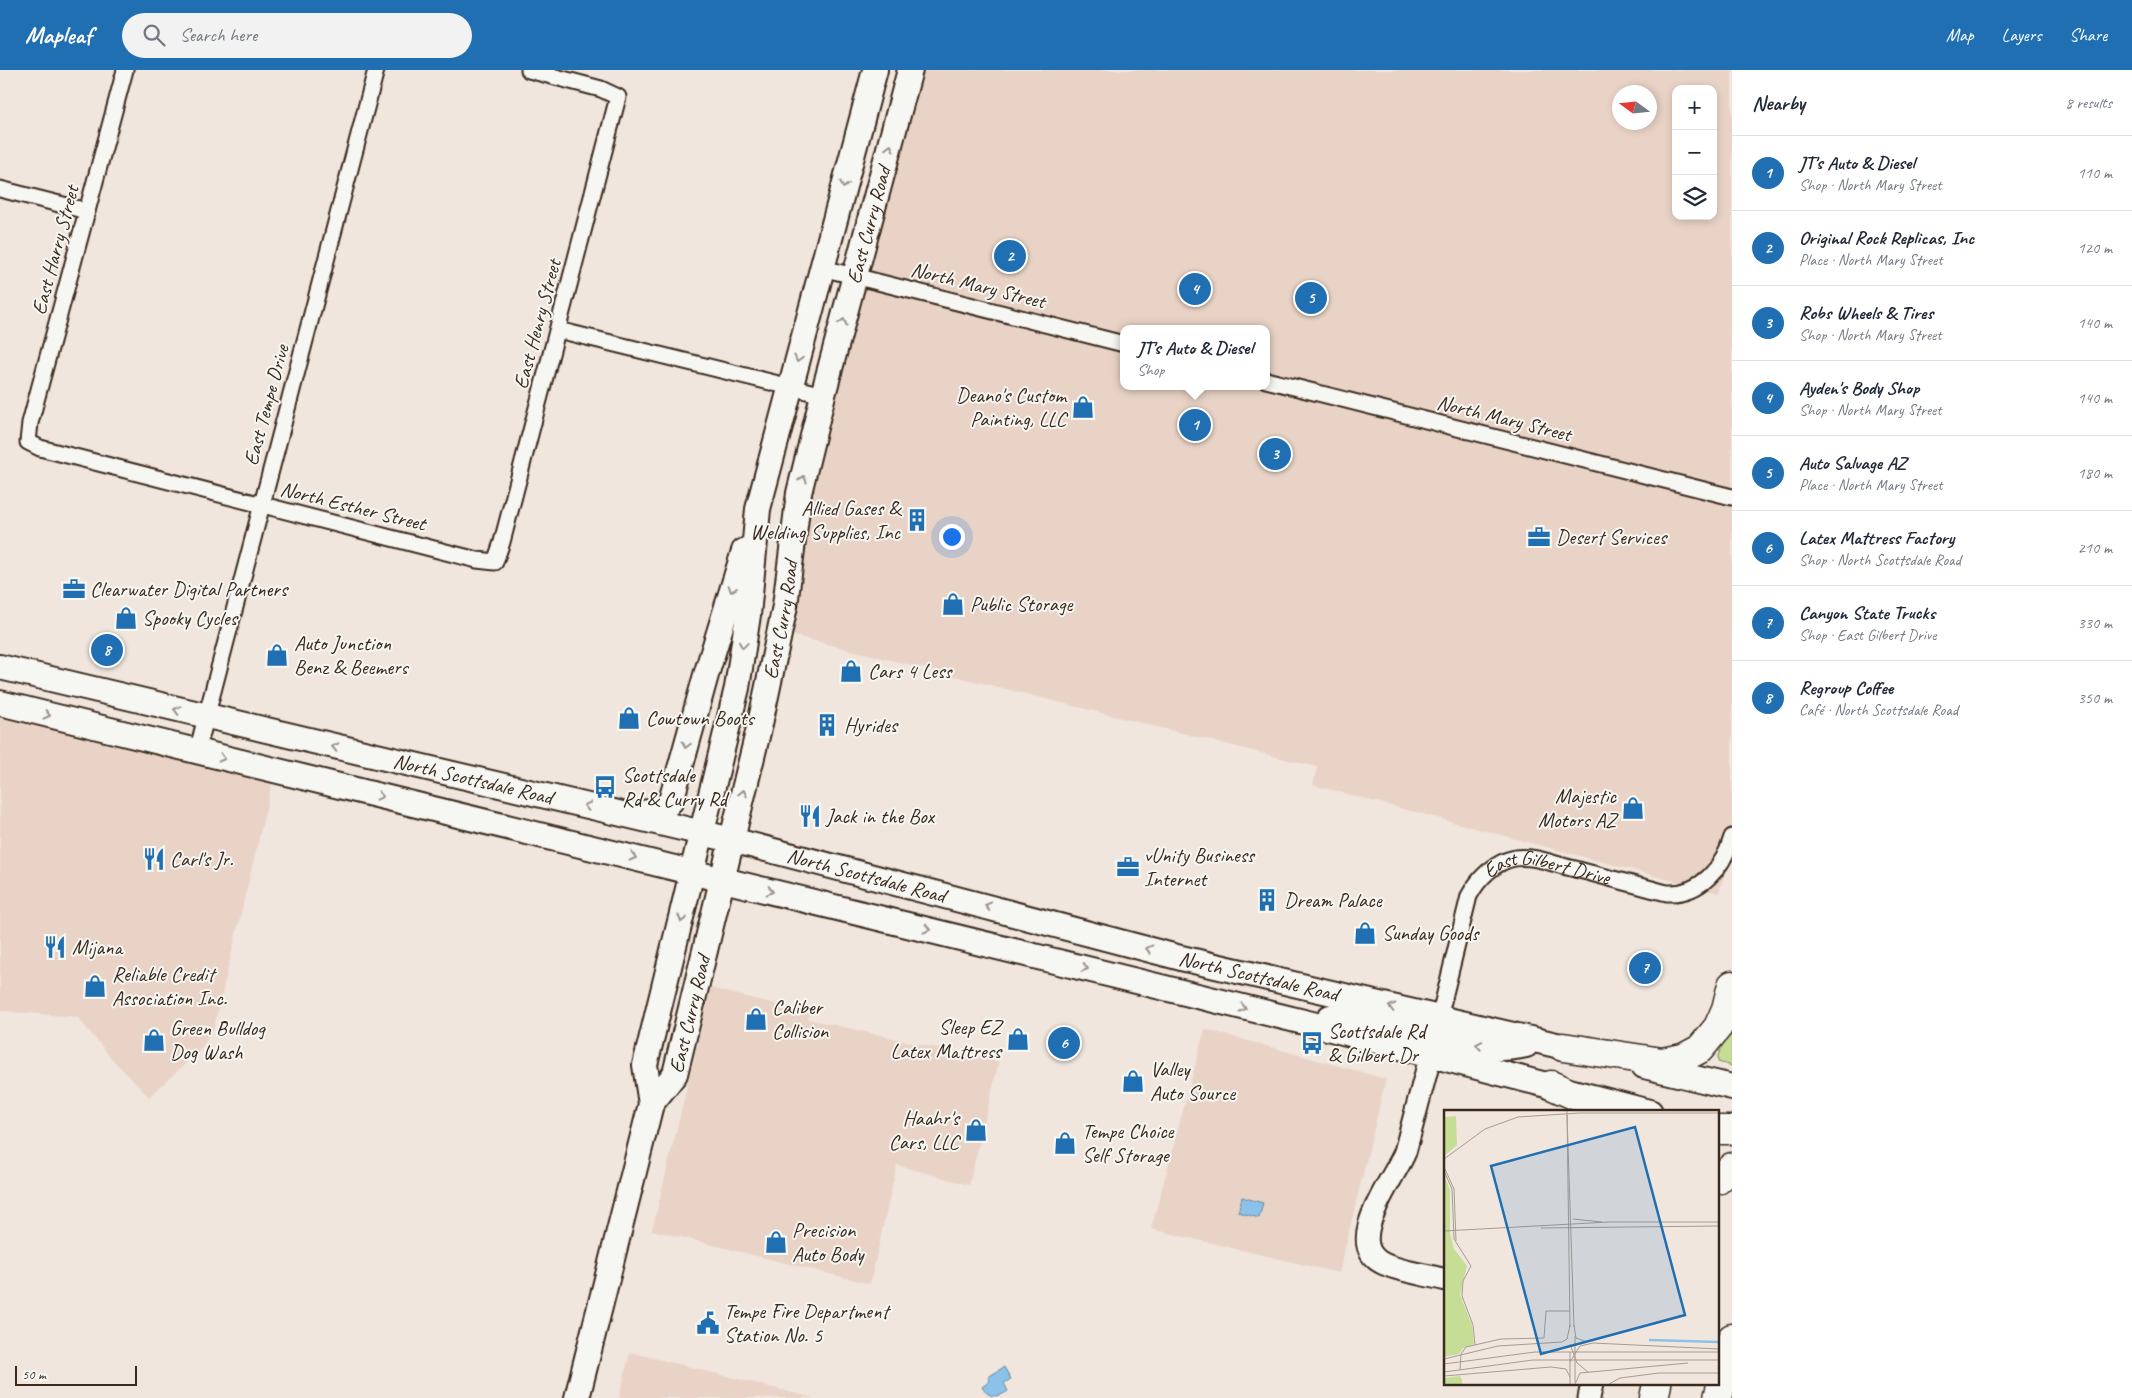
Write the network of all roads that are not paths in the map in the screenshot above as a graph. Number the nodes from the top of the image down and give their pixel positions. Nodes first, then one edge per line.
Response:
1 (125, 70) edge
2 (376, 70) edge
3 (529, 70) edge
4 (874, 70) edge
5 (910, 70) edge
6 (0, 189) edge
7 (87, 211) junction
8 (822, 268) junction
9 (856, 276) junction
10 (558, 330) junction
11 (1120, 343) edge
12 (1270, 381) edge
13 (790, 387) junction
14 (823, 395) junction
15 (28, 442) joint
16 (1732, 497) edge
17 (261, 505) junction
18 (758, 509) junction
19 (495, 562) joint
20 (0, 667) edge
21 (0, 703) edge
22 (205, 717) junction
23 (197, 752) junction
24 (626, 815) junction
25 (702, 834) junction
26 (1732, 837) edge
27 (732, 840) junction
28 (693, 872) junction
29 (722, 880) junction
30 (1732, 985) edge
31 (1273, 1016) junction
32 (1439, 1018) junction
33 (1554, 1044) junction
34 (1431, 1054) junction
35 (1551, 1085) junction
36 (1732, 1087) edge
37 (651, 1104) junction
38 (1607, 1110) edge
39 (1643, 1110) edge
40 (1732, 1167) edge
41 (1720, 1178) edge
42 (1444, 1279) edge
43 (1732, 1338) edge
44 (577, 1398) edge
45 (1718, 1398) edge

1 - 7 street, East Harry Street
2 - 17 street, East Tempe Drive
3 - 10 street, East Henry Street
4 -> 8 main road, East Curry Road
9 -> 5 main road, East Curry Road
6 - 7 street
7 - 15 street, East Harry Street
8 - 9 street, North Mary Street
8 -> 13 main road, East Curry Road
9 - 11 street, North Mary Street
14 -> 9 main road, East Curry Road
10 - 13 street
10 - 19 street, East Henry Street
12 - 16 street, North Mary Street
13 - 14 street
13 - 18 main road, East Curry Road
27 -> 14 main road, East Curry Road
15 - 17 street, North Esther Street
17 - 19 street, North Esther Street
17 - 22 street, East Tempe Drive
18 -> 24 main road
18 -> 25 main road, East Curry Road
22 -> 20 main road, North Scottsdale Road
21 -> 23 main road, North Scottsdale Road
22 - 23 street, East Tempe Drive
24 -> 22 main road, North Scottsdale Road
23 -> 28 main road, North Scottsdale Road
24 - 25 main road, North Scottsdale Road
25 - 27 main road, North Scottsdale Road
25 - 28 main road, East Curry Road
26 - 32 street, East Gilbert Drive
27 - 29 main road, East Curry Road
32 -> 27 main road, North Scottsdale Road
28 - 29 main road, North Scottsdale Road
28 -> 37 main road, East Curry Road
29 -> 31 main road, North Scottsdale Road
29 - 37 main road, East Curry Road
30 - 33 highway
31 - 32 main road
31 - 34 main road, North Scottsdale Road
32 - 33 main road, North Scottsdale Road
33 -> 34 main road
33 - 36 main road, North Scottsdale Road
34 - 35 main road, North Scottsdale Road
34 - 42 street
35 - 38 highway
35 - 39 main road, North Scottsdale Road
37 - 44 main road, East Curry Road
40 - 41 highway
43 - 45 highway

